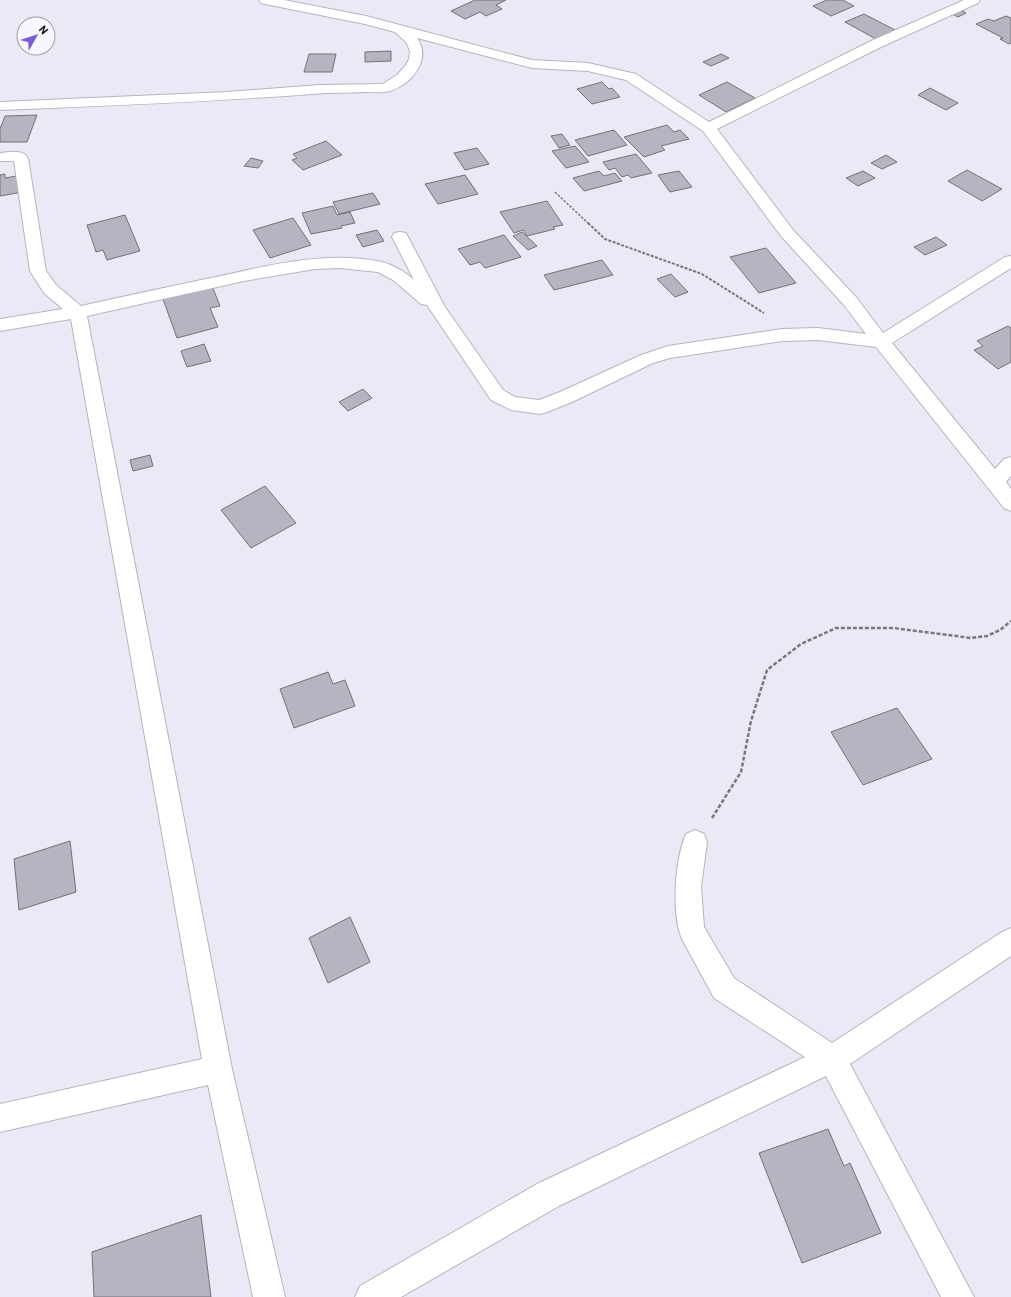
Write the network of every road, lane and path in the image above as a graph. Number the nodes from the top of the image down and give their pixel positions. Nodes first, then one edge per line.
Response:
1 (265, 0) edge
2 (974, 0) edge
3 (400, 29) junction
4 (0, 106) edge
5 (708, 128) junction
6 (0, 157) edge
7 (555, 192) dead end
8 (400, 237) dead end
9 (1011, 261) edge
10 (437, 309) junction
11 (78, 312) junction
12 (769, 315) dead end
13 (0, 325) edge
14 (881, 342) junction
15 (1011, 464) edge
16 (994, 482) junction
17 (1011, 502) edge
18 (1011, 621) edge
19 (695, 842) joint
20 (1011, 940) edge
21 (832, 1059) junction
22 (218, 1070) junction
23 (0, 1118) edge
24 (269, 1297) edge
25 (371, 1297) edge
26 (958, 1297) edge

1 - 3 street
2 - 5 street
3 - 4 street
3 - 5 street
5 - 14 street
6 - 11 street
7 - 12 path
8 - 10 street
9 - 14 street
10 - 11 street
10 - 14 street
11 - 13 street
11 - 22 street
14 - 16 street
15 - 16 street
16 - 17 street
18 - 19 path
19 - 21 street
20 - 21 street
21 - 25 street
21 - 26 street
22 - 23 street
22 - 24 street

